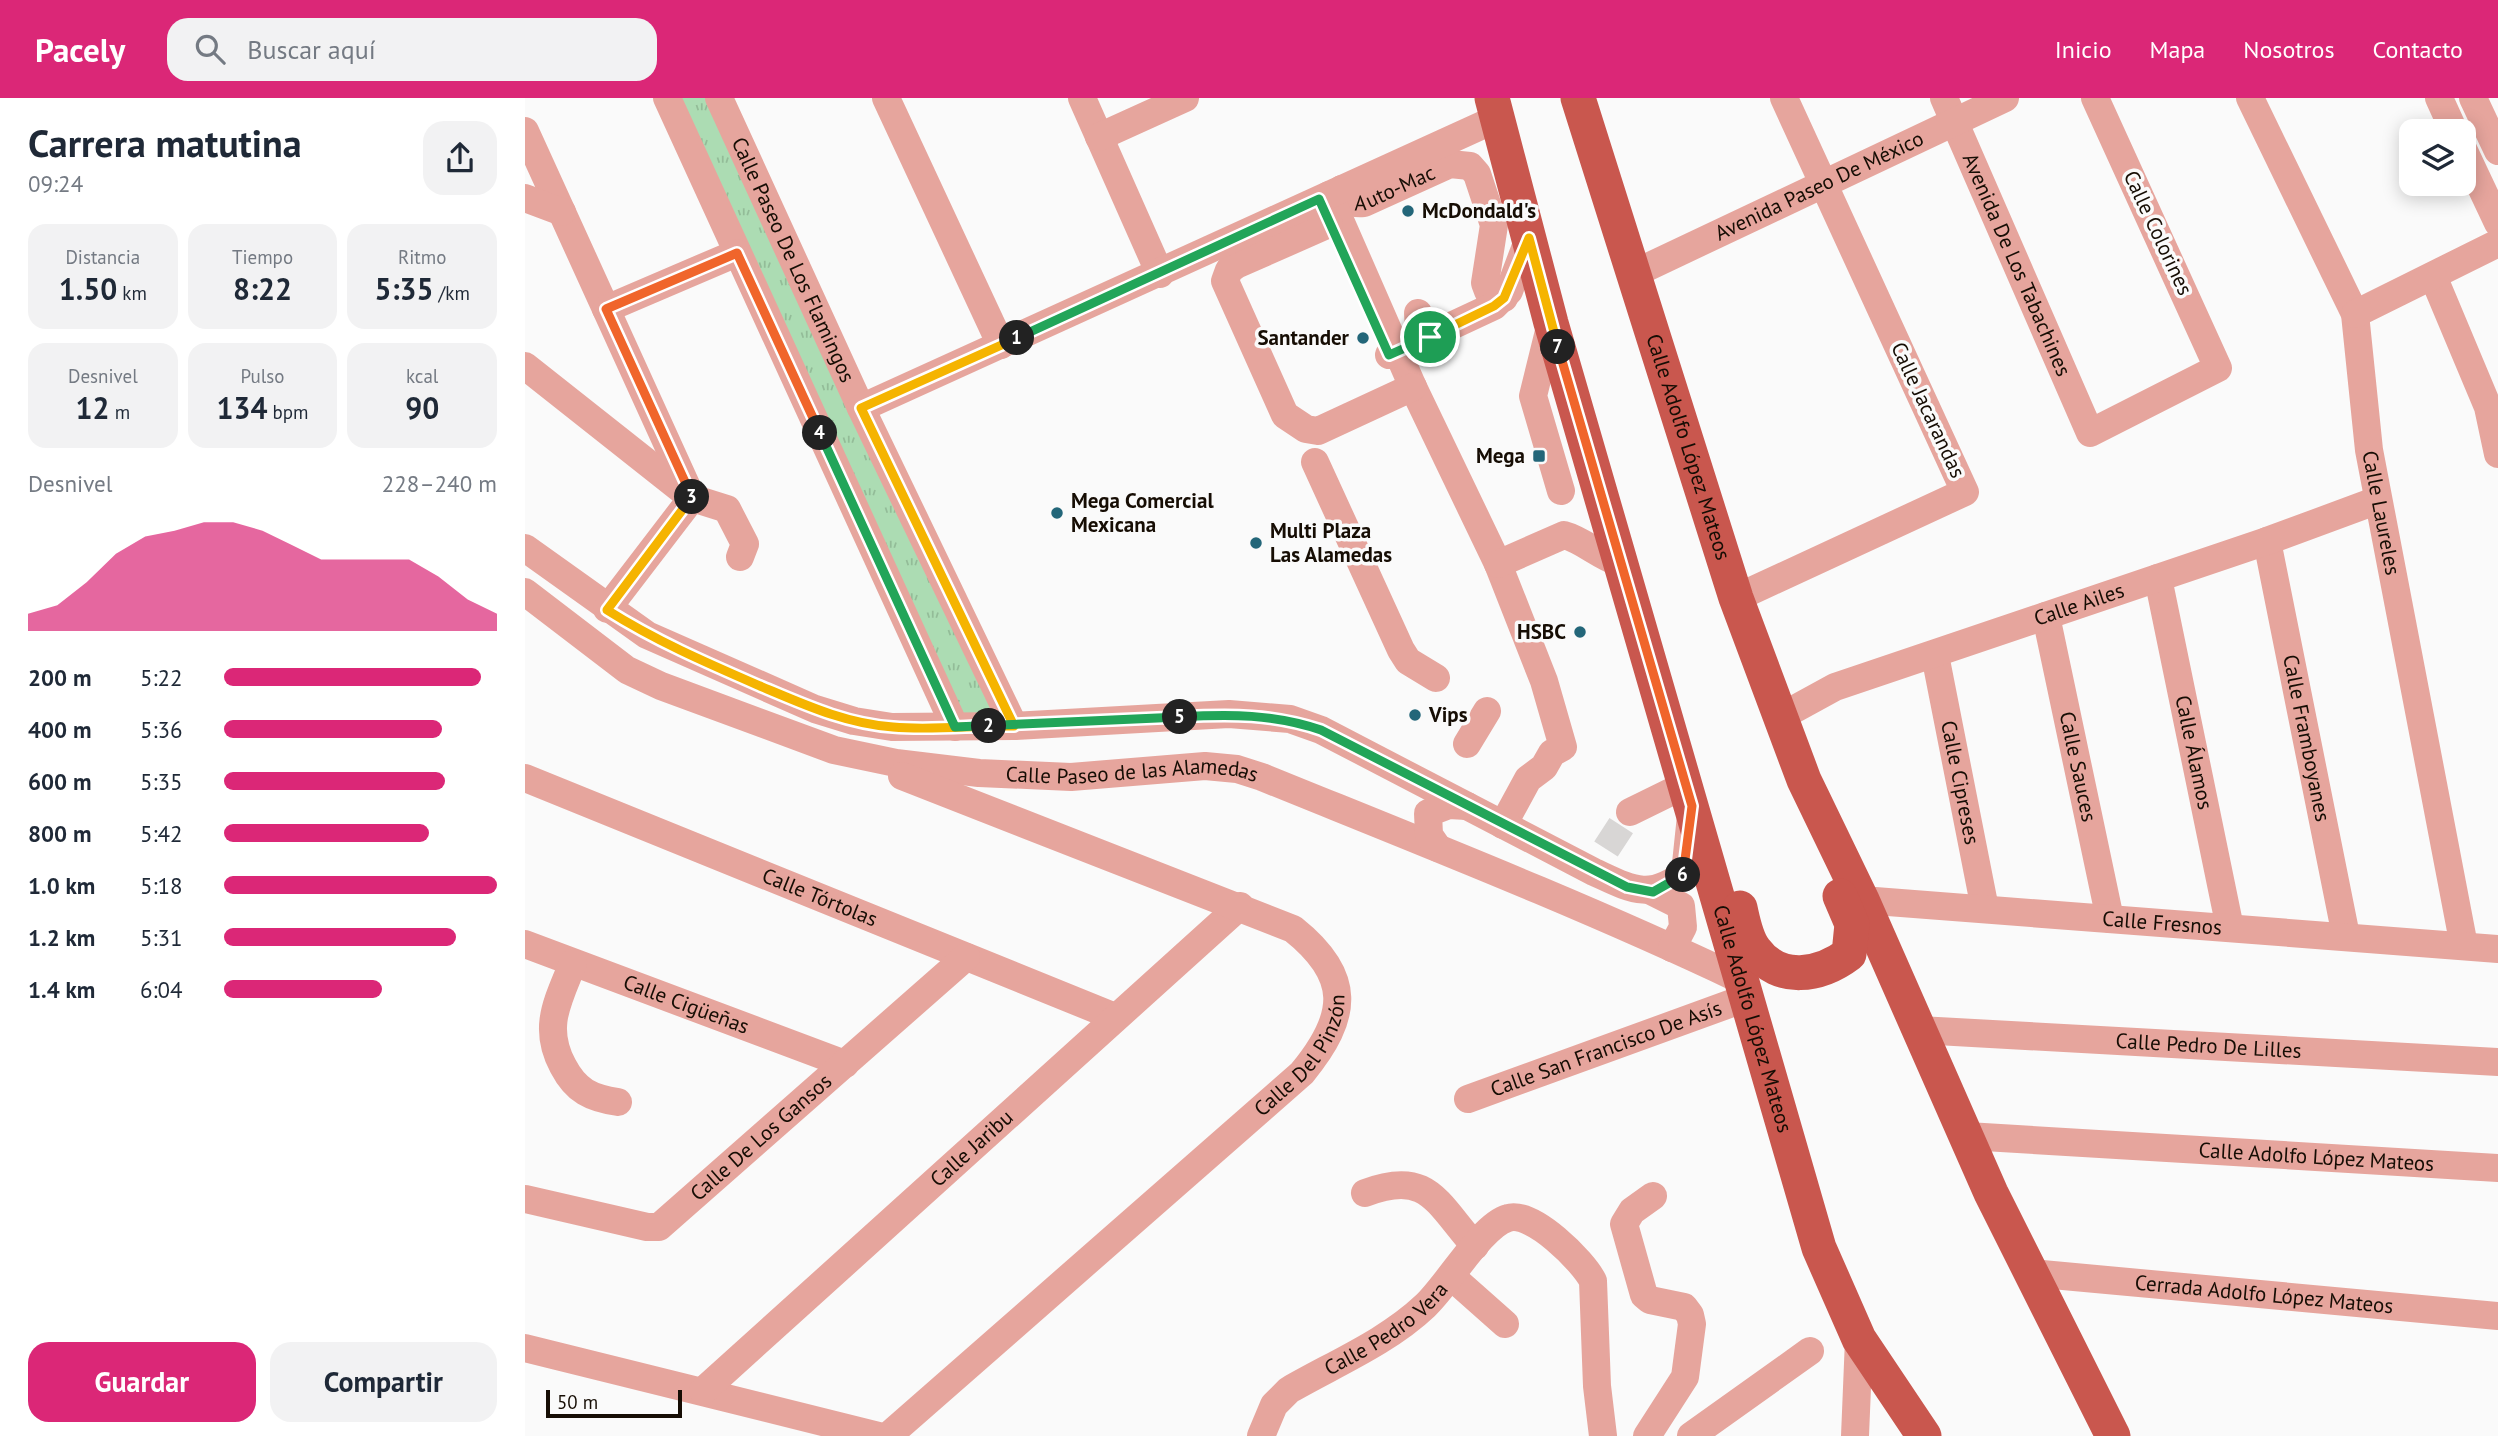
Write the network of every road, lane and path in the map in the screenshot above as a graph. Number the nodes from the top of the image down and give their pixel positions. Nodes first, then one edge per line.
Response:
1 (667, 98) edge
2 (719, 98) edge
3 (886, 98) edge
4 (1082, 98) edge
5 (1185, 98) edge
6 (1578, 98) edge
7 (1784, 98) edge
8 (2005, 98) edge
9 (2095, 98) edge
10 (2251, 98) edge
11 (2439, 98) edge
12 (2473, 98) edge
13 (1499, 105) edge
14 (1950, 110) edge
15 (2449, 119) edge
16 (525, 131) edge
17 (1099, 136) junction
18 (2498, 151) edge
19 (2476, 177) edge
20 (1824, 183) junction
21 (525, 198) edge
22 (1330, 202) junction
23 (562, 212) junction
24 (2498, 223) edge
25 (1529, 238) junction
26 (2498, 243) edge
27 (737, 253) junction
28 (1160, 274) junction
29 (1633, 274) junction
30 (2433, 275) junction
31 (1504, 298) junction
32 (606, 309) junction
33 (2355, 314) junction
34 (1551, 324) junction
35 (1001, 345) junction
36 (1399, 360) junction
37 (525, 366) edge
38 (2493, 405) edge
39 (861, 408) junction
40 (2090, 433) joint
41 (2498, 454) edge
42 (1315, 462) dead end
43 (1560, 491) dead end
44 (692, 498) junction
45 (2378, 500) junction
46 (2267, 541) junction
47 (525, 548) edge
48 (740, 557) dead end
49 (1620, 563) junction
50 (1498, 564) junction
51 (2158, 578) junction
52 (525, 592) edge
53 (1736, 598) junction
54 (607, 610) junction
55 (2046, 616) junction
56 (1935, 655) junction
57 (1436, 678) dead end
58 (1487, 711) dead end
59 (1783, 716) junction
60 (1014, 726) junction
61 (955, 727) junction
62 (1467, 744) dead end
63 (834, 750) junction
64 (1027, 775) junction
65 (525, 778) edge
66 (1804, 780) junction
67 (1688, 796) junction
68 (1467, 806) junction
69 (1630, 812) tunnel mouth
70 (1510, 828) junction
71 (1047, 830) junction
72 (1438, 848) junction
73 (1653, 892) junction
74 (1862, 900) junction
75 (1240, 906) junction
76 (1985, 909) junction
77 (2110, 919) junction
78 (2230, 928) junction
79 (2346, 936) junction
80 (525, 944) edge
81 (2464, 946) junction
82 (1672, 948) junction
83 (2498, 949) edge
84 (966, 957) junction
85 (573, 963) junction
86 (1743, 989) junction
87 (1115, 1017) junction
88 (1919, 1030) junction
89 (2498, 1062) edge
90 (845, 1064) junction
91 (1468, 1099) dead end
92 (618, 1102) dead end
93 (1967, 1136) junction
94 (2498, 1168) edge
95 (1365, 1193) dead end
96 (1653, 1196) dead end
97 (525, 1199) edge
98 (1475, 1246) junction
99 (2031, 1273) junction
100 (1452, 1278) junction
101 (2498, 1316) edge
102 (1505, 1324) dead end
103 (1859, 1339) junction
104 (525, 1348) edge
105 (1810, 1352) dead end
106 (703, 1391) junction
107 (879, 1436) edge
108 (888, 1436) edge
109 (1261, 1436) edge
110 (1603, 1436) edge
111 (1647, 1436) edge
112 (1691, 1436) edge
113 (1855, 1436) edge
114 (1924, 1436) edge
115 (2113, 1436) edge

1 - 27 street
2 - 39 street, Calle Paseo De Los Flamingos
3 - 35 street
4 - 17 street
5 - 17 street
6 - 29 main road, Calle Adolfo López Mateos
7 - 20 street, Calle Jacarandas
8 - 14 street, Avenida Paseo De México
9 - 40 street, Calle Colorines
10 - 33 street, Calle Laureles
11 - 15 street
12 - 18 street
13 - 22 street
13 - 25 main road, Calle Adolfo López Mateos
14 - 20 street, Avenida Paseo De México
14 - 40 street, Avenida De Los Tabachines
16 - 23 street
17 - 28 street
19 - 24 street
20 - 29 street, Avenida Paseo De México
20 - 53 street, Calle Jacarandas
21 - 23 street
22 - 28 street
22 - 31 street, Auto-Mac
22 - 36 street
22 - 36 street
23 - 32 street
25 - 31 street
25 - 34 main road, Calle Adolfo López Mateos
26 - 30 street
27 - 32 street
27 - 61 street
28 - 35 street
29 - 53 main road, Calle Adolfo López Mateos
30 - 33 street
30 - 38 street
31 - 36 street
32 - 44 street
33 - 45 street, Calle Laureles
34 - 43 street
34 - 49 main road, Calle Adolfo López Mateos
35 - 39 street
36 - 50 street
37 - 44 street
38 - 41 street
39 - 60 street, Calle Paseo De Los Flamingos
42 - 57 street
44 - 48 street
44 - 54 street
45 - 46 street, Calle Ailes
45 - 81 street, Calle Laureles
46 - 51 street, Calle Ailes
46 - 79 street, Calle Framboyanes
47 - 54 street
49 - 50 street
49 - 67 main road, Calle Adolfo López Mateos
50 - 70 street
51 - 55 street, Calle Ailes
51 - 78 street, Calle Álamos
52 - 63 street, Calle Paseo de las Alamedas
53 - 59 main road, Calle Adolfo López Mateos
54 - 61 street
55 - 56 street, Calle Ailes
55 - 77 street, Calle Sauces
56 - 59 street, Calle Ailes
56 - 76 street, Calle Cipreses
58 - 62 street
59 - 66 main road, Calle Adolfo López Mateos
60 - 61 street
60 - 68 street
63 - 64 street, Calle Paseo de las Alamedas
63 - 71 street, Calle Del Pinzón
64 - 71 street
64 - 72 street, Calle Paseo de las Alamedas
65 - 84 street, Calle Tórtolas
66 - 67 main road
66 - 74 main road, Calle Adolfo López Mateos
67 - 69 street
67 - 73 street
67 - 86 main road, Calle Adolfo López Mateos
68 - 70 street
68 - 72 street
70 - 73 street
71 - 75 street, Calle Del Pinzón
72 - 82 street, Calle Paseo de las Alamedas
73 - 82 street
74 - 76 street, Calle Fresnos
74 - 88 main road, Calle Adolfo López Mateos
75 - 87 street, Calle Jaribu
75 - 108 street, Calle Del Pinzón
76 - 77 street, Calle Fresnos
77 - 78 street, Calle Fresnos
78 - 79 street, Calle Fresnos
79 - 81 street, Calle Fresnos
80 - 85 street, Calle Cigüeñas
81 - 83 street, Calle Fresnos
82 - 86 street, Calle Paseo de las Alamedas
84 - 87 street, Calle Tórtolas
84 - 90 street, Calle De Los Gansos
85 - 90 street, Calle Cigüeñas
85 - 92 street
86 - 91 street, Calle San Francisco De Asís
86 - 103 main road, Calle Adolfo López Mateos
87 - 106 street, Calle Jaribu
88 - 89 street, Calle Pedro De Lilles
88 - 93 main road, Calle Adolfo López Mateos
90 - 97 street, Calle De Los Gansos
93 - 94 street, Calle Adolfo López Mateos
93 - 99 main road, Calle Adolfo López Mateos
95 - 98 street
96 - 111 street
98 - 100 street, Calle Pedro Vera
98 - 110 street, Calle Pedro Vera
99 - 101 street, Cerrada Adolfo López Mateos
99 - 115 main road, Calle Adolfo López Mateos
100 - 102 street
100 - 109 street, Calle Pedro Vera
103 - 113 street
103 - 114 main road, Calle Adolfo López Mateos
104 - 106 street
105 - 112 street
106 - 107 street

